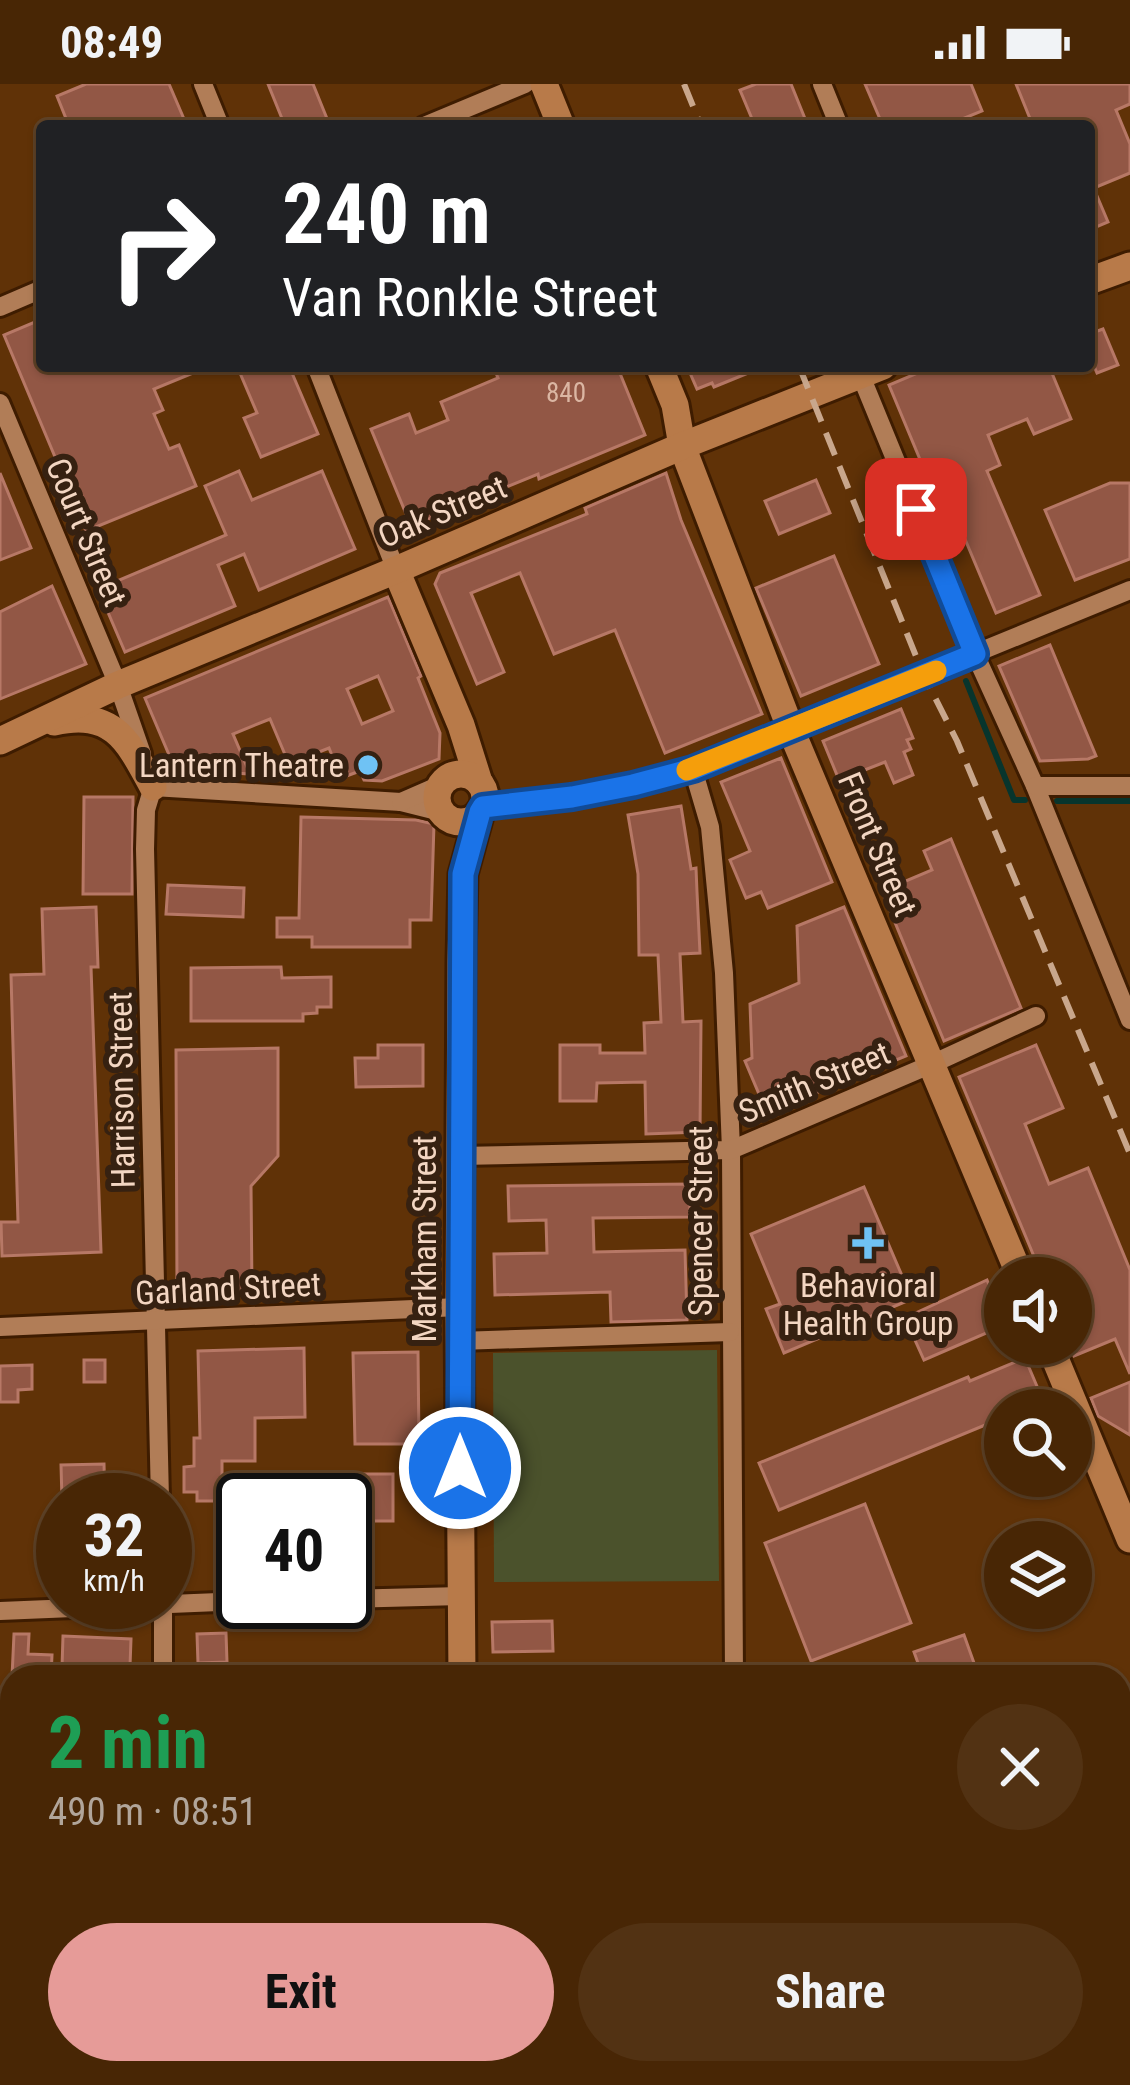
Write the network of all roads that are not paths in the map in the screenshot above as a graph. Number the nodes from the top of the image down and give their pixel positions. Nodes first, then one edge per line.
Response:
1 (203, 84) edge
2 (525, 84) edge
3 (544, 84) edge
4 (822, 84) edge
5 (218, 120) edge
6 (438, 120) edge
7 (559, 120) edge
8 (836, 120) edge
9 (1130, 266) edge
10 (1095, 279) edge
11 (36, 292) edge
12 (0, 307) edge
13 (318, 372) edge
14 (661, 372) edge
15 (869, 372) edge
16 (872, 372) edge
17 (0, 403) edge
18 (682, 446) junction
19 (396, 570) junction
20 (1130, 590) edge
21 (975, 654) junction
22 (118, 685) junction
23 (32, 726) junction
24 (791, 730) junction
25 (0, 741) edge
26 (467, 745) junction
27 (693, 769) junction
28 (1035, 786) junction
29 (1130, 786) edge
30 (153, 787) junction
31 (481, 797) junction
32 (443, 798) junction
33 (463, 874) junction
34 (1036, 1016) dead end
35 (1130, 1020) edge
36 (932, 1064) junction
37 (731, 1150) junction
38 (460, 1156) junction
39 (1012, 1257) edge
40 (459, 1307) junction
41 (155, 1321) junction
42 (0, 1327) edge
43 (730, 1332) junction
44 (459, 1341) junction
45 (1058, 1365) edge
46 (159, 1473) edge
47 (1130, 1539) edge
48 (461, 1596) junction
49 (372, 1598) edge
50 (36, 1610) edge
51 (0, 1612) edge
52 (163, 1629) edge
53 (163, 1665) edge
54 (462, 1665) edge
55 (734, 1665) edge

1 - 5 street
2 - 6 street
3 - 7 street
4 - 8 street
9 - 10 street
11 - 12 street
13 - 19 street
14 - 18 street, Front Street
15 - 18 street, Oak Street
16 - 21 street
17 - 22 street, Court Street
18 - 19 street, Oak Street
18 - 24 street, Front Street
19 - 22 street, Oak Street
19 - 26 street
20 - 21 street
21 - 24 street
21 - 28 street
22 - 23 street, Oak Street
22 - 30 street, Harrison Street
23 - 25 street, Oak Street
23 - 30 street, Oak Street
24 - 27 street
24 - 36 street, Front Street
26 - 31 street
26 - 32 street
27 - 31 street
27 - 37 street, Spencer Street
28 - 29 street
28 - 35 street
30 - 32 street
30 - 41 street, Harrison Street
31 - 32 street
31 - 32 street
31 - 33 street, Markham Street
32 - 33 street, Markham Street
33 - 38 street, Markham Street
34 - 36 street, Smith Street
36 - 37 street, Smith Street
36 - 39 street, Front Street
37 - 38 street, Smith Street
37 - 43 street, Spencer Street
38 - 40 street, Markham Street
40 - 41 street, Garland Street
40 - 44 street, Markham Street
41 - 42 street, Garland Street
41 - 46 street, Harrison Street
43 - 44 street
43 - 55 street, Spencer Street
44 - 48 street, Markham Street
45 - 47 street
48 - 49 street
48 - 54 street, Markham Street
50 - 51 street
52 - 53 street

